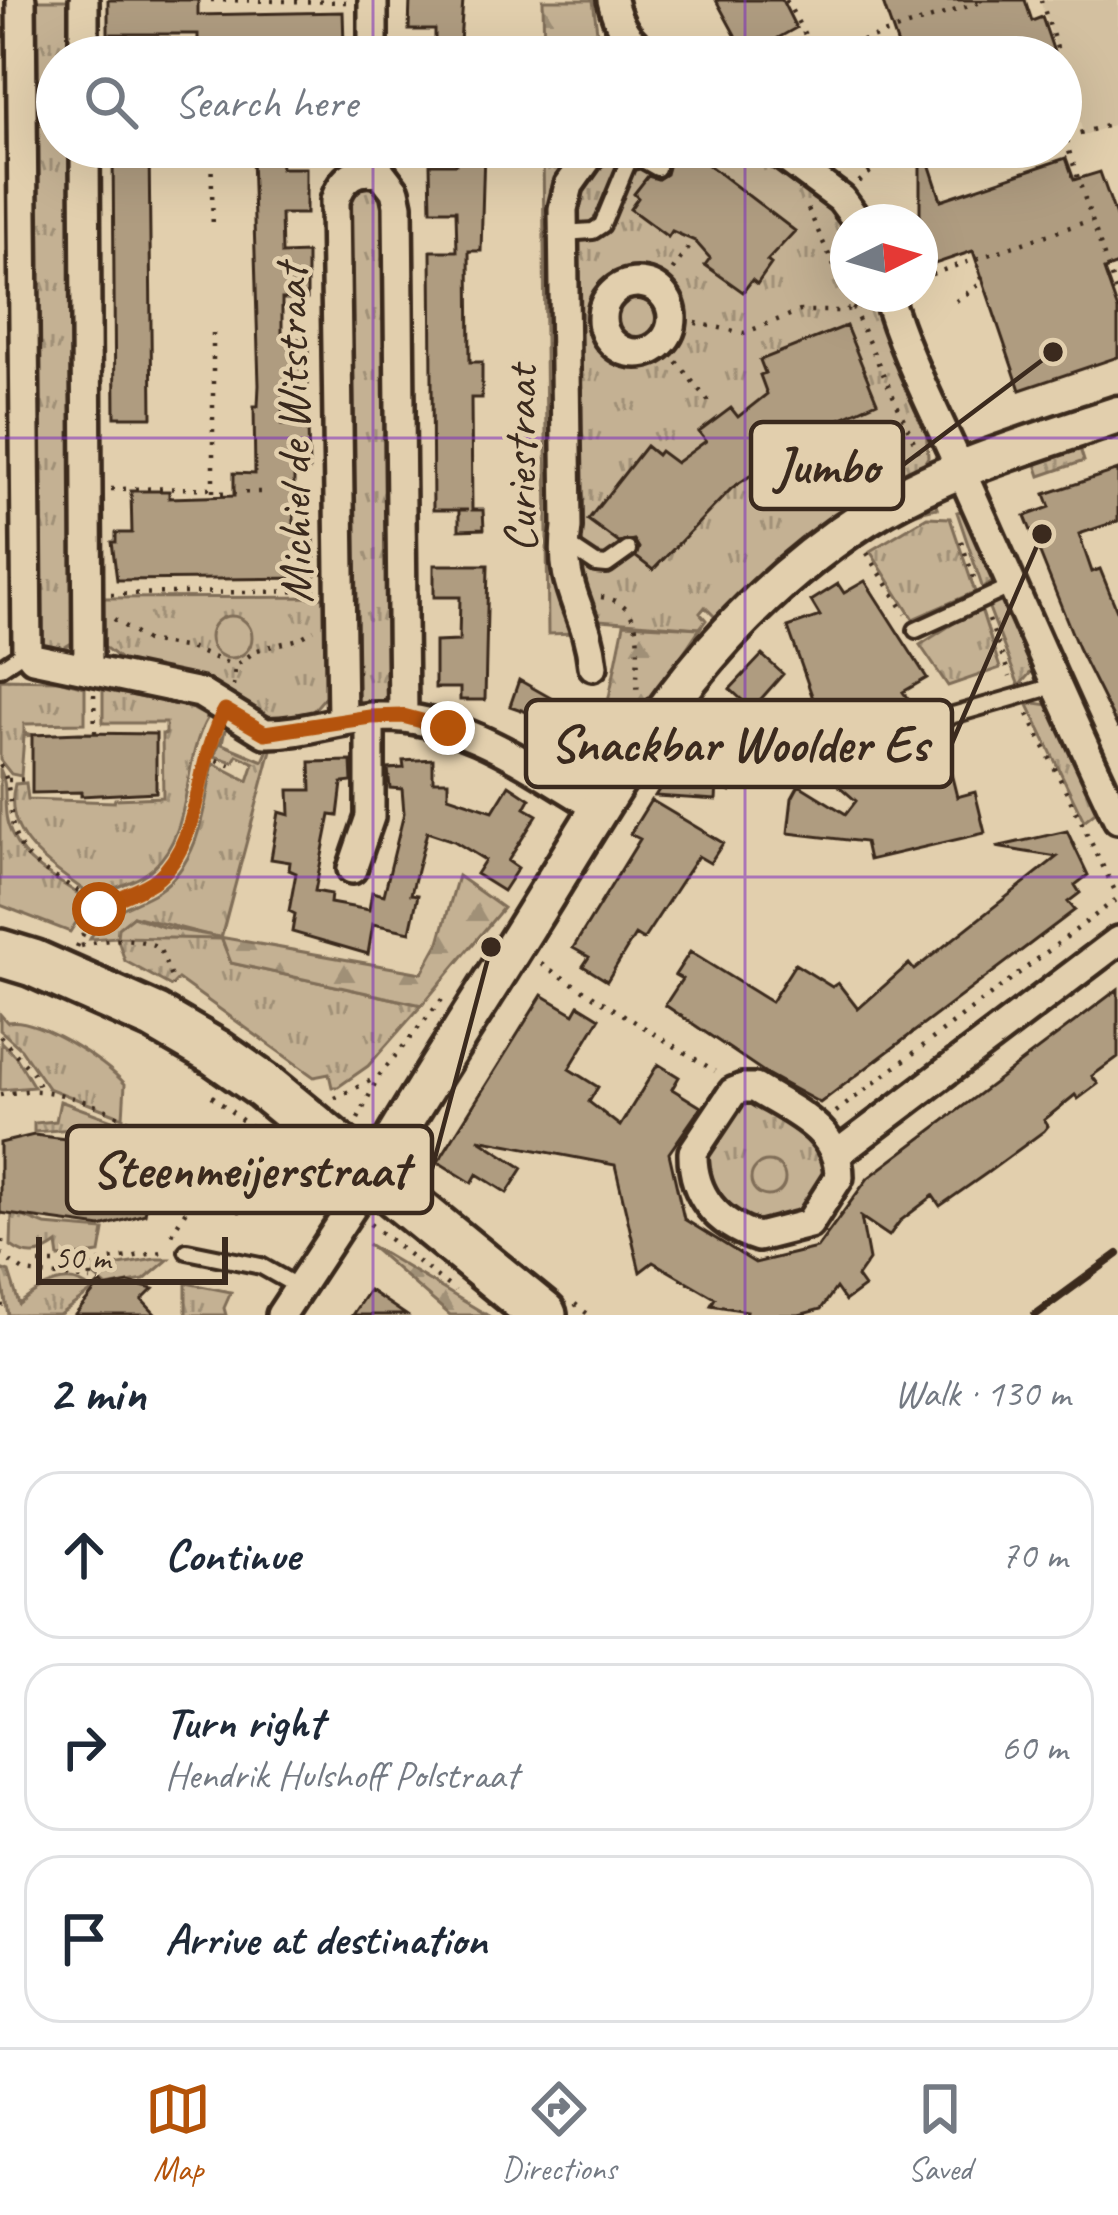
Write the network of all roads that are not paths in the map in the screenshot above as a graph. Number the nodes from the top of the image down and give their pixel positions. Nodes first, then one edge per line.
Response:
1 (21, 0) edge
2 (84, 0) edge
3 (612, 0) edge
4 (373, 1) edge
5 (84, 36) edge
6 (373, 36) edge
7 (625, 36) edge
8 (85, 168) edge
9 (366, 168) edge
10 (380, 168) edge
11 (581, 168) edge
12 (626, 168) edge
13 (781, 168) edge
14 (845, 204) edge
15 (563, 233) junction
16 (893, 312) edge
17 (602, 317) junction
18 (564, 318) junction
19 (1118, 415) edge
20 (946, 476) junction
21 (565, 543) junction
22 (628, 550) dead end
23 (1010, 587) junction
24 (916, 631) road end
25 (27, 650) junction
26 (593, 666) dead end
27 (0, 668) edge
28 (91, 670) junction
29 (1054, 686) junction
30 (403, 716) junction
31 (356, 719) junction
32 (849, 745) dead end
33 (600, 809) junction
34 (1118, 818) edge
35 (352, 869) dead end
36 (1118, 941) edge
37 (0, 953) edge
38 (836, 1155) junction
39 (362, 1194) junction
40 (187, 1251) road end
41 (300, 1288) junction
42 (281, 1315) edge
43 (543, 1315) edge

1 - 25 street
2 - 5 street
3 - 7 street
4 - 6 street
8 - 28 street
9 - 31 street, Michiel de Witstraat
10 - 30 street, Michiel de Witstraat
11 - 15 street, Curiestraat
12 - 15 lane
13 - 14 street
15 - 18 street, Curiestraat
16 - 20 street
17 - 17 street, Curiestraat
17 - 18 street, Curiestraat
18 - 21 street, Curiestraat
19 - 20 street
20 - 23 street
20 - 33 street
21 - 22 lane
21 - 26 street, Curiestraat
23 - 24 lane
23 - 29 street
25 - 27 lane
25 - 28 street
28 - 31 street
29 - 32 lane
29 - 34 street
30 - 31 street
30 - 33 street
31 - 35 street, Michiel de Witstraat
33 - 39 street
36 - 38 street
37 - 39 main road
38 - 38 street
39 - 41 street
39 - 43 main road
40 - 41 lane
41 - 42 street

